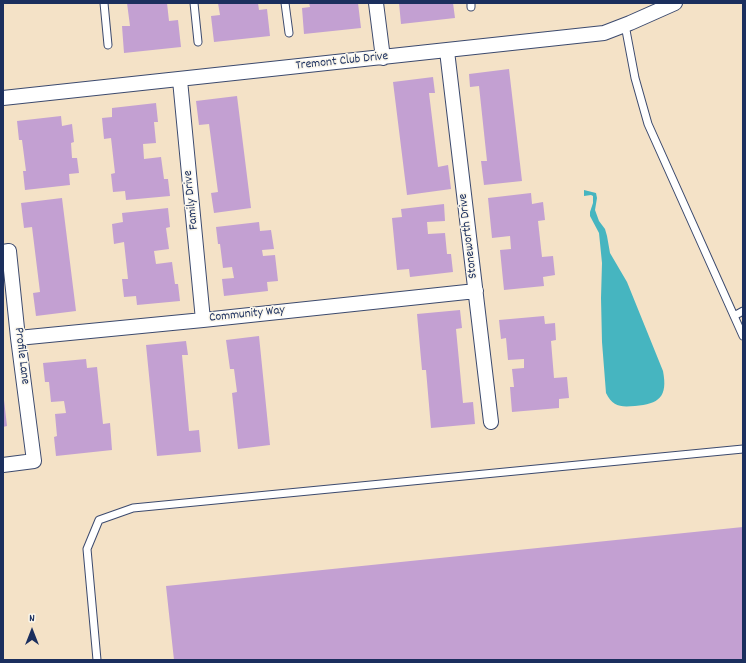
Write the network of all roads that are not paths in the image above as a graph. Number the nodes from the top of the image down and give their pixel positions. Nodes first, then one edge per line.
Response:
1 (104, 3) edge
2 (194, 3) edge
3 (285, 3) edge
4 (376, 3) edge
5 (675, 3) edge
6 (625, 25) junction
7 (289, 33) dead end
8 (198, 42) dead end
9 (108, 45) dead end
10 (448, 51) junction
11 (383, 58) junction
12 (180, 80) junction
13 (3, 98) edge
14 (6, 251) edge
15 (476, 291) junction
16 (743, 312) edge
17 (734, 316) junction
18 (203, 320) junction
19 (743, 336) edge
20 (18, 338) junction
21 (491, 422) dead end
22 (743, 449) edge
23 (3, 465) edge
24 (97, 660) edge

1 - 9 lane
2 - 8 lane
3 - 7 lane
4 - 11 street
5 - 6 street, Tremont Club Drive
6 - 10 street, Tremont Club Drive
6 - 17 lane
10 - 11 street, Tremont Club Drive
10 - 15 street, Stoneworth Drive
11 - 12 street, Tremont Club Drive
12 - 13 street, Tremont Club Drive
12 - 18 street, Family Drive
14 - 20 street, Profile Lane
15 - 18 street, Community Way
15 - 21 street, Stoneworth Drive
16 - 17 lane
17 - 19 lane
18 - 20 street, Community Way
20 - 23 street, Profile Lane
22 - 24 lane

